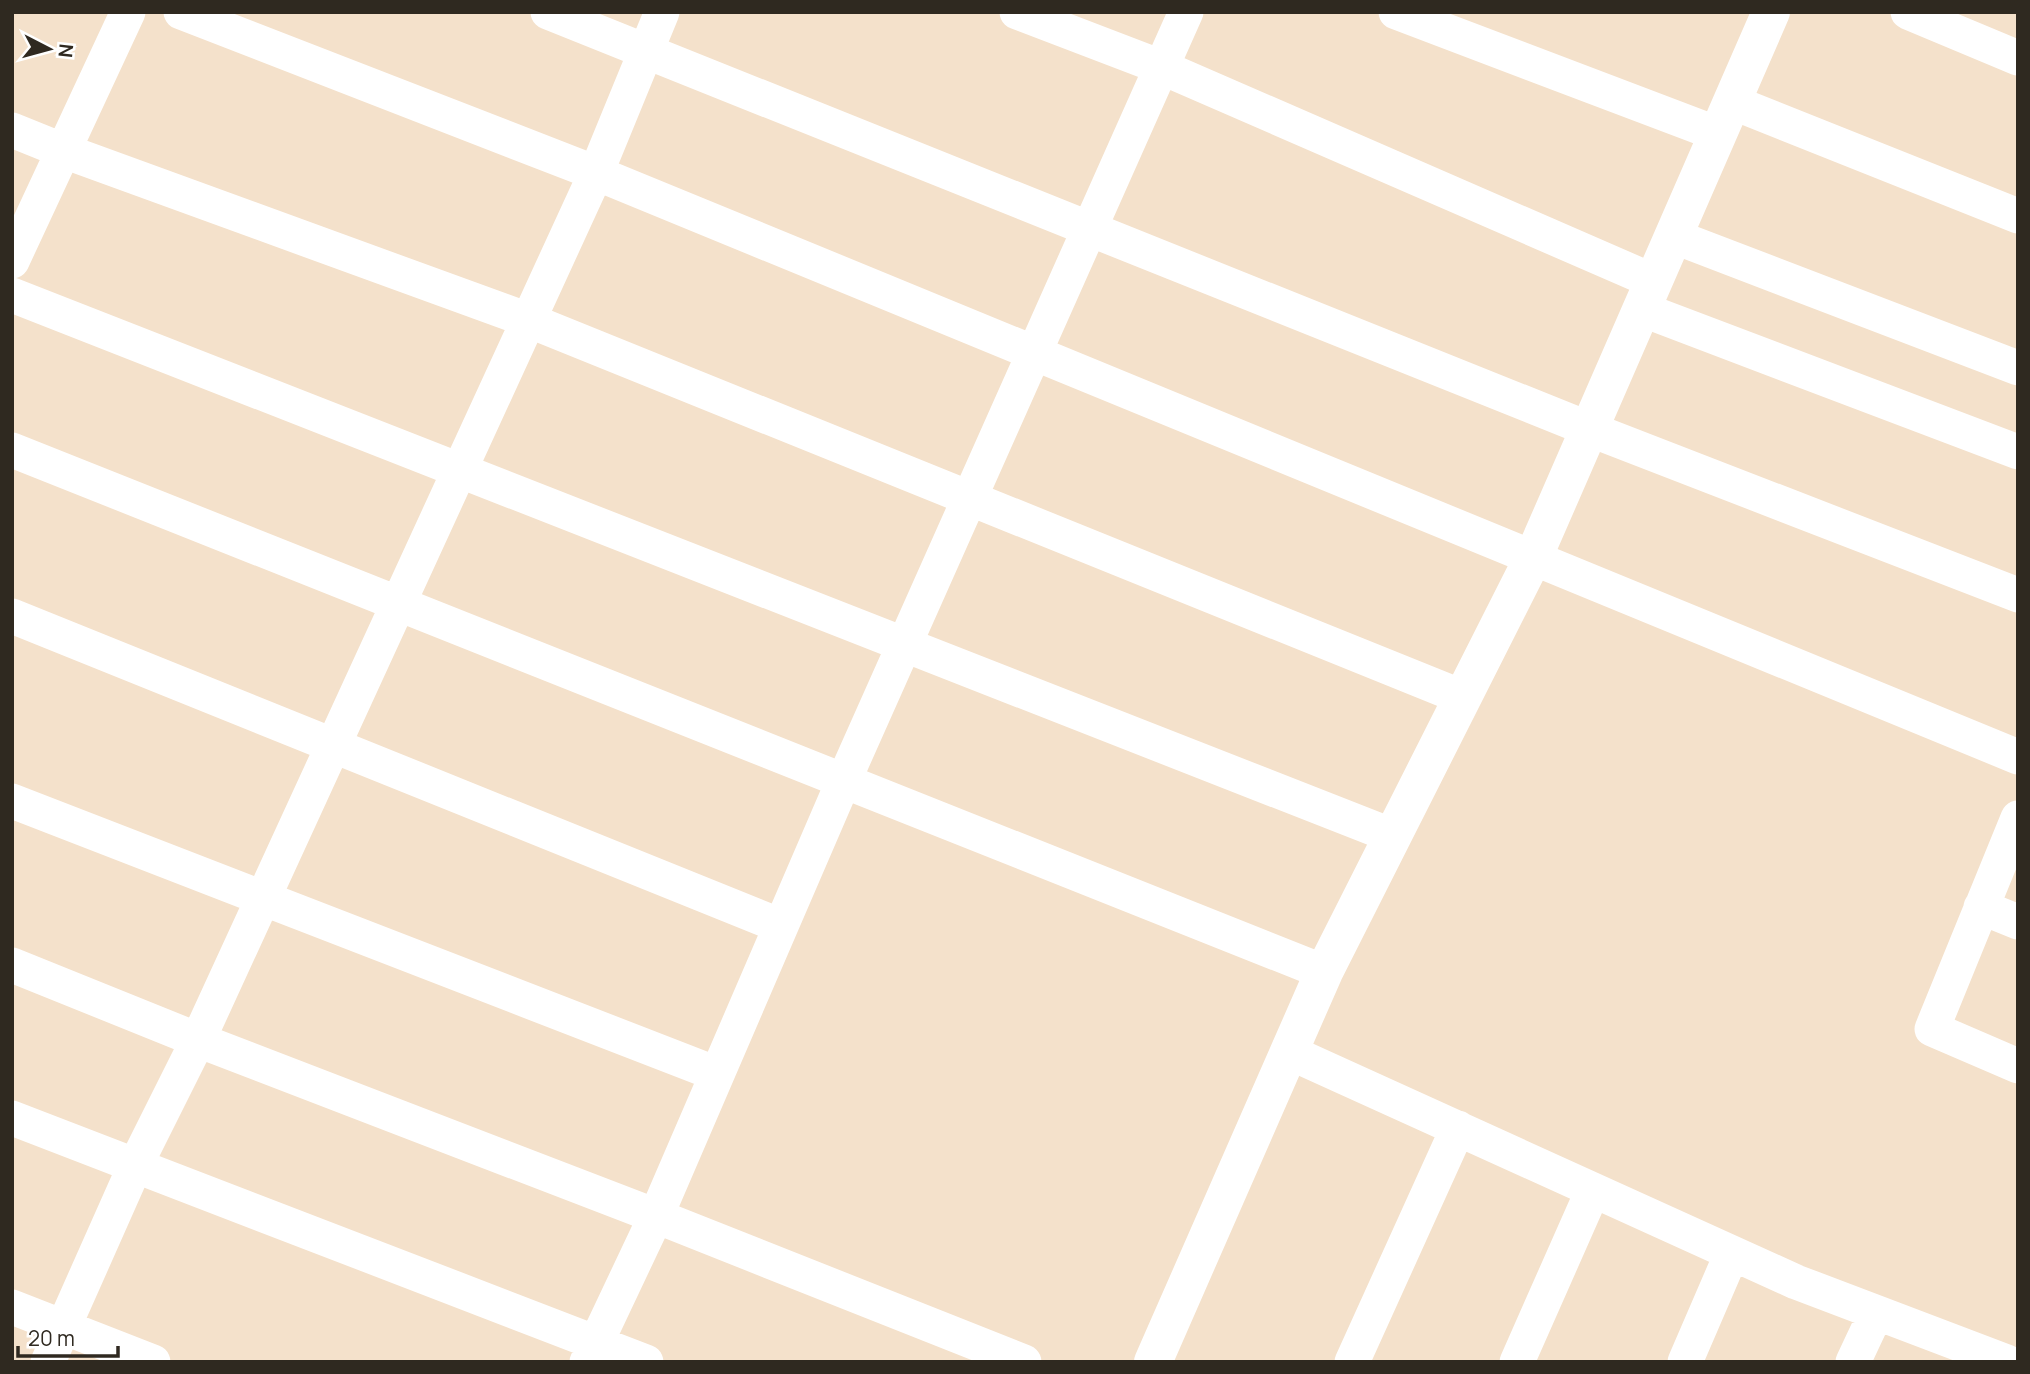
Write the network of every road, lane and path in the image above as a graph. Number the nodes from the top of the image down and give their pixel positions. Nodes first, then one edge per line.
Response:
1 (128, 12) edge
2 (181, 12) edge
3 (548, 12) edge
4 (662, 12) edge
5 (1017, 12) edge
6 (1186, 12) edge
7 (1396, 12) edge
8 (1770, 12) edge
9 (1909, 12) edge
10 (646, 52) junction
11 (2018, 58) edge
12 (1161, 67) junction
13 (1725, 118) junction
14 (12, 130) edge
15 (64, 151) junction
16 (596, 173) junction
17 (2018, 216) edge
18 (1089, 229) junction
19 (1674, 236) junction
20 (12, 261) edge
21 (12, 295) edge
22 (1647, 295) junction
23 (528, 320) junction
24 (1034, 353) junction
25 (2018, 368) edge
26 (1588, 429) junction
27 (12, 450) edge
28 (2018, 452) edge
29 (459, 470) junction
30 (970, 498) junction
31 (1533, 558) junction
32 (2018, 595) edge
33 (399, 602) junction
34 (12, 615) edge
35 (904, 645) junction
36 (1462, 697) junction
37 (333, 746) junction
38 (2018, 757) edge
39 (844, 780) junction
40 (12, 801) edge
41 (2018, 818) edge
42 (1392, 836) junction
43 (263, 898) junction
44 (1981, 907) junction
45 (2018, 922) edge
46 (781, 926) junction
47 (12, 965) edge
48 (1324, 972) junction
49 (198, 1040) junction
50 (1289, 1052) junction
51 (2018, 1066) edge
52 (717, 1074) junction
53 (12, 1118) edge
54 (1458, 1128) junction
55 (135, 1166) junction
56 (1593, 1190) junction
57 (656, 1216) junction
58 (1732, 1253) junction
59 (12, 1307) edge
60 (1876, 1312) junction
61 (64, 1327) junction
62 (592, 1352) edge
63 (48, 1362) edge
64 (153, 1362) edge
65 (646, 1362) edge
66 (1024, 1362) edge
67 (1153, 1362) edge
68 (1352, 1362) edge
69 (1517, 1362) edge
70 (1685, 1362) edge
71 (1853, 1362) edge
72 (2007, 1362) edge

1 - 15 street
2 - 16 street
3 - 10 street
4 - 10 street
5 - 12 street
6 - 12 street
7 - 13 street
8 - 13 street
9 - 11 street
10 - 16 street
10 - 18 street
12 - 18 street
12 - 22 street
13 - 17 street
13 - 19 street
14 - 15 street
15 - 20 street
15 - 23 street
16 - 23 street
16 - 24 street
18 - 24 street
18 - 26 street
19 - 22 street
19 - 25 street
21 - 29 street
22 - 26 street
22 - 28 street
23 - 29 street
23 - 30 street
24 - 30 street
24 - 31 street
26 - 31 street
26 - 32 street
27 - 33 street
29 - 33 street
29 - 35 street
30 - 35 street
30 - 36 street
31 - 36 street
31 - 38 street
33 - 37 street
33 - 39 street
34 - 37 street
35 - 39 street
35 - 42 street
36 - 42 street
37 - 43 street
37 - 46 street
39 - 46 street
39 - 48 street
40 - 43 street
41 - 44 street
42 - 48 street
43 - 49 street
43 - 52 street
44 - 45 street
44 - 51 street
46 - 52 street
47 - 49 street
48 - 50 street
49 - 55 street
49 - 57 street
50 - 54 street
50 - 67 street
52 - 57 street
53 - 55 street
54 - 56 street
54 - 68 street
55 - 61 street
55 - 62 street
56 - 58 street
56 - 69 street
57 - 62 street
57 - 66 street
58 - 60 street
58 - 70 street
59 - 61 street
60 - 71 street
60 - 72 street
61 - 63 street
61 - 64 street
62 - 65 street

